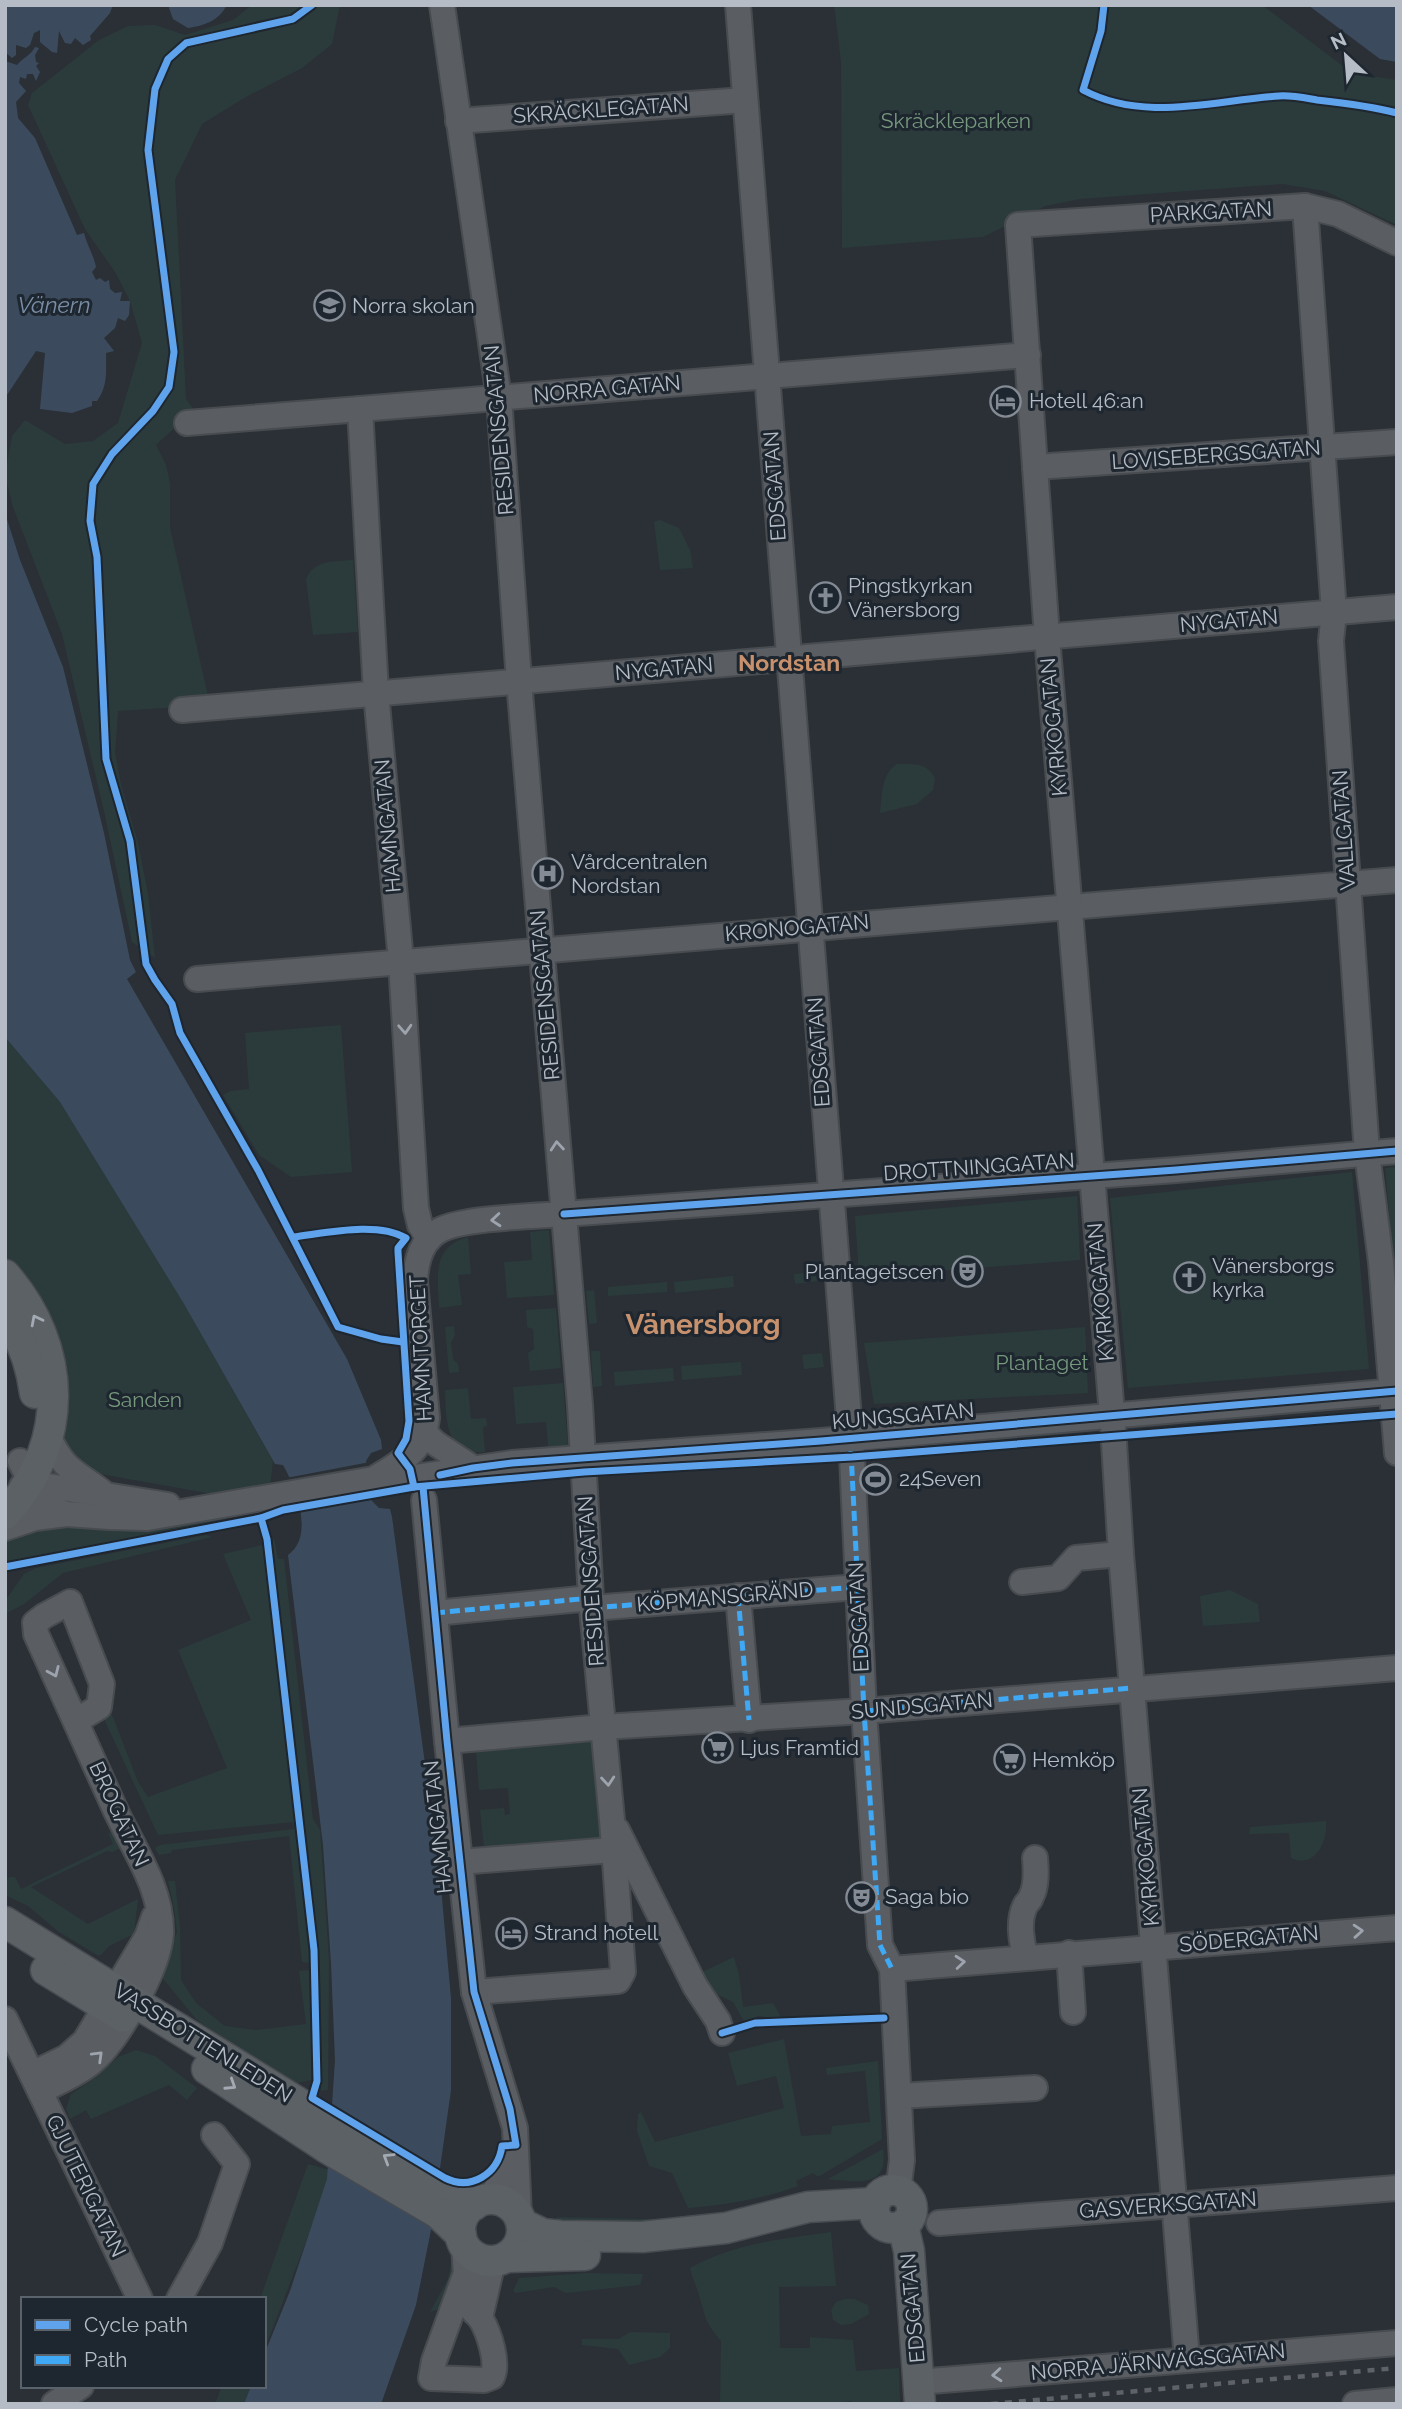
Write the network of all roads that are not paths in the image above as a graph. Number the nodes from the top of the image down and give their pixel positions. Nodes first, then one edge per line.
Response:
1 (442, 5) edge
2 (738, 5) edge
3 (745, 100) junction
4 (457, 121) junction
5 (1305, 206) junction
6 (1018, 225) joint
7 (1397, 243) edge
8 (1028, 355) junction
9 (767, 376) junction
10 (499, 398) junction
11 (360, 409) junction
12 (187, 423) dead end
13 (1397, 442) edge
14 (1324, 447) junction
15 (1035, 467) junction
16 (1397, 607) edge
17 (1334, 612) junction
18 (1047, 636) junction
19 (789, 658) junction
20 (519, 681) junction
21 (376, 693) junction
22 (182, 710) dead end
23 (1397, 880) edge
24 (1348, 884) junction
25 (1069, 906) junction
26 (810, 928) junction
27 (541, 949) junction
28 (401, 961) junction
29 (197, 979) dead end
30 (1397, 1151) edge
31 (1367, 1153) junction
32 (1091, 1176) junction
33 (830, 1196) junction
34 (564, 1214) junction
35 (429, 1238) junction
36 (5, 1275) edge
37 (5, 1314) edge
38 (1394, 1391) edge
39 (1112, 1416) junction
40 (425, 1433) junction
41 (47, 1434) junction
42 (850, 1437) junction
43 (1397, 1453) edge
44 (583, 1458) junction
45 (473, 1468) junction
46 (374, 1479) junction
47 (15, 1481) edge
48 (111, 1497) junction
49 (424, 1500) dead end
50 (193, 1509) junction
51 (5, 1514) edge
52 (66, 1514) junction
53 (5, 1528) edge
54 (1121, 1554) junction
55 (1022, 1582) dead end
56 (858, 1587) junction
57 (738, 1596) junction
58 (592, 1603) junction
59 (435, 1613) junction
60 (1397, 1668) edge
61 (1132, 1688) junction
62 (864, 1711) junction
63 (749, 1720) junction
64 (76, 1721) junction
65 (603, 1727) junction
66 (447, 1741) junction
67 (612, 1820) junction
68 (613, 1850) junction
69 (1035, 1858) dead end
70 (460, 1862) junction
71 (5, 1922) edge
72 (1397, 1927) edge
73 (5, 1945) edge
74 (1153, 1947) junction
75 (1069, 1953) junction
76 (1026, 1957) junction
77 (892, 1969) junction
78 (474, 1992) junction
79 (121, 2004) junction
80 (1073, 2012) dead end
81 (5, 2019) edge
82 (722, 2033) dead end
83 (36, 2083) junction
84 (1035, 2088) dead end
85 (899, 2096) junction
86 (214, 2135) dead end
87 (516, 2145) junction
88 (1397, 2188) edge
89 (887, 2197) junction
90 (481, 2202) junction
91 (440, 2203) junction
92 (1175, 2205) junction
93 (520, 2220) junction
94 (939, 2223) dead end
95 (726, 2228) junction
96 (462, 2239) junction
97 (500, 2259) junction
98 (464, 2278) junction
99 (139, 2297) edge
100 (180, 2297) edge
101 (480, 2318) junction
102 (1397, 2343) edge
103 (1187, 2358) junction
104 (78, 2388) edge
105 (919, 2393) edge
106 (1397, 2400) edge
107 (54, 2404) edge
108 (1355, 2404) edge

1 - 4 street, RESIDENSGATAN
2 - 3 street, EDSGATAN
3 - 4 street, SKRÄCKLEGATAN
3 - 9 street, EDSGATAN
4 - 10 street, RESIDENSGATAN
5 - 6 street, PARKGATAN
5 - 7 street, PARKGATAN
5 - 14 street, VALLGATAN
6 - 8 street, KYRKOGATAN
8 - 9 street, NORRA GATAN
8 - 15 street, KYRKOGATAN
9 - 10 street, NORRA GATAN
9 - 19 street, EDSGATAN
10 - 11 street, NORRA GATAN
10 - 20 street, RESIDENSGATAN
11 - 12 street, NORRA GATAN
11 - 21 street, HAMNGATAN
13 - 14 street, LOVISEBERGSGATAN
14 - 15 street, LOVISEBERGSGATAN
14 - 17 street, VALLGATAN
15 - 18 street, KYRKOGATAN
16 - 17 street, NYGATAN
17 - 18 street, NYGATAN
17 - 24 street, VALLGATAN
18 - 19 street, NYGATAN
18 - 25 street, KYRKOGATAN
19 - 20 street, NYGATAN
19 - 26 street, EDSGATAN
20 - 21 street, NYGATAN
20 - 27 street, RESIDENSGATAN
21 - 22 street, NYGATAN
21 - 28 street, HAMNGATAN
23 - 24 street, KRONOGATAN
24 - 25 street, KRONOGATAN
24 - 31 street, VALLGATAN
25 - 26 street, KRONOGATAN
25 - 32 street, KYRKOGATAN
26 - 27 street, KRONOGATAN
26 - 33 street, EDSGATAN
27 - 28 street, KRONOGATAN
34 -> 27 street, RESIDENSGATAN
28 - 29 street, KRONOGATAN
28 -> 35 street, HAMNGATAN
30 - 31 street, DROTTNINGGATAN
31 - 32 street, DROTTNINGGATAN
31 - 38 street, VALLGATAN
32 - 33 street, DROTTNINGGATAN
32 - 39 street, KYRKOGATAN
33 - 34 street, DROTTNINGGATAN
33 - 42 street, EDSGATAN
34 -> 35 street, DROTTNINGGATAN
34 - 44 street, RESIDENSGATAN
35 - 40 street, HAMNTORGET
41 -> 36 main road
37 - 47 main road
38 - 39 street, KUNGSGATAN
38 - 43 street, VALLGATAN
39 - 42 street, KUNGSGATAN
39 - 54 street, KYRKOGATAN
40 - 45 street
40 - 46 street, HAMNTORGET
41 - 47 main road
41 - 48 street
42 - 44 street, KUNGSGATAN
42 - 56 street, EDSGATAN
44 - 45 street, KUNGSGATAN
44 - 58 street, RESIDENSGATAN
45 - 46 street, KUNGSGATAN
46 - 50 street
47 - 48 street
47 - 51 main road
47 - 52 street
48 - 50 street
49 - 59 street, HAMNGATAN
50 - 52 street
52 - 53 street
54 - 55 street
54 - 61 street, KYRKOGATAN
56 - 57 street, KÖPMANSGRÄND
56 - 62 street, EDSGATAN
57 - 58 street, KÖPMANSGRÄND
57 - 63 street
58 - 59 street, KÖPMANSGRÄND
58 - 65 street, RESIDENSGATAN
59 - 66 street, HAMNGATAN
60 - 61 street, SUNDSGATAN
61 - 62 street, SUNDSGATAN
61 - 74 street, KYRKOGATAN
62 - 63 street, SUNDSGATAN
62 - 77 street, EDSGATAN
63 - 65 street, SUNDSGATAN
64 -> 64 street, BROGATAN
64 - 79 street, BROGATAN
65 - 66 street, SUNDSGATAN
65 -> 67 street, RESIDENSGATAN
66 - 70 street, HAMNGATAN
67 - 68 street, RESIDENSGATAN
67 - 82 street, RESIDENSGATAN
68 - 70 street
68 - 78 street, RESIDENSGATAN
69 - 76 street
70 - 78 street, HAMNGATAN
71 - 79 main road, VASSBOTTENLEDEN
74 -> 72 street, SÖDERGATAN
73 - 79 main road, VASSBOTTENLEDEN
74 - 75 street, SÖDERGATAN
74 - 92 street, KYRKOGATAN
75 - 76 street, SÖDERGATAN
75 - 80 street
77 -> 76 street, SÖDERGATAN
77 - 85 street, EDSGATAN
78 - 87 street, HAMNGATAN
79 - 83 street, BROGATAN
79 - 91 main road, VASSBOTTENLEDEN
81 - 83 street, GJUTERIGATAN
83 - 99 street, GJUTERIGATAN
84 - 85 street
85 - 89 street, EDSGATAN
86 - 100 street
87 - 90 street
87 - 93 street, HAMNGATAN
88 - 92 street, GASVERKSGATAN
89 - 95 main road
89 - 105 main road, EDSGATAN
90 - 91 main road, VASSBOTTENLEDEN
90 - 93 main road
90 - 96 main road
91 - 96 main road, VASSBOTTENLEDEN
92 - 94 street, GASVERKSGATAN
92 - 103 street, KYRKOGATAN
93 - 95 main road
93 - 97 main road
95 - 97 main road
96 - 97 main road
96 - 98 street
97 - 101 street
98 - 101 street
98 - 101 street
102 - 103 street, NORRA JÄRNVÄGSGATAN
103 -> 105 street, NORRA JÄRNVÄGSGATAN
104 - 107 street
106 - 108 street

